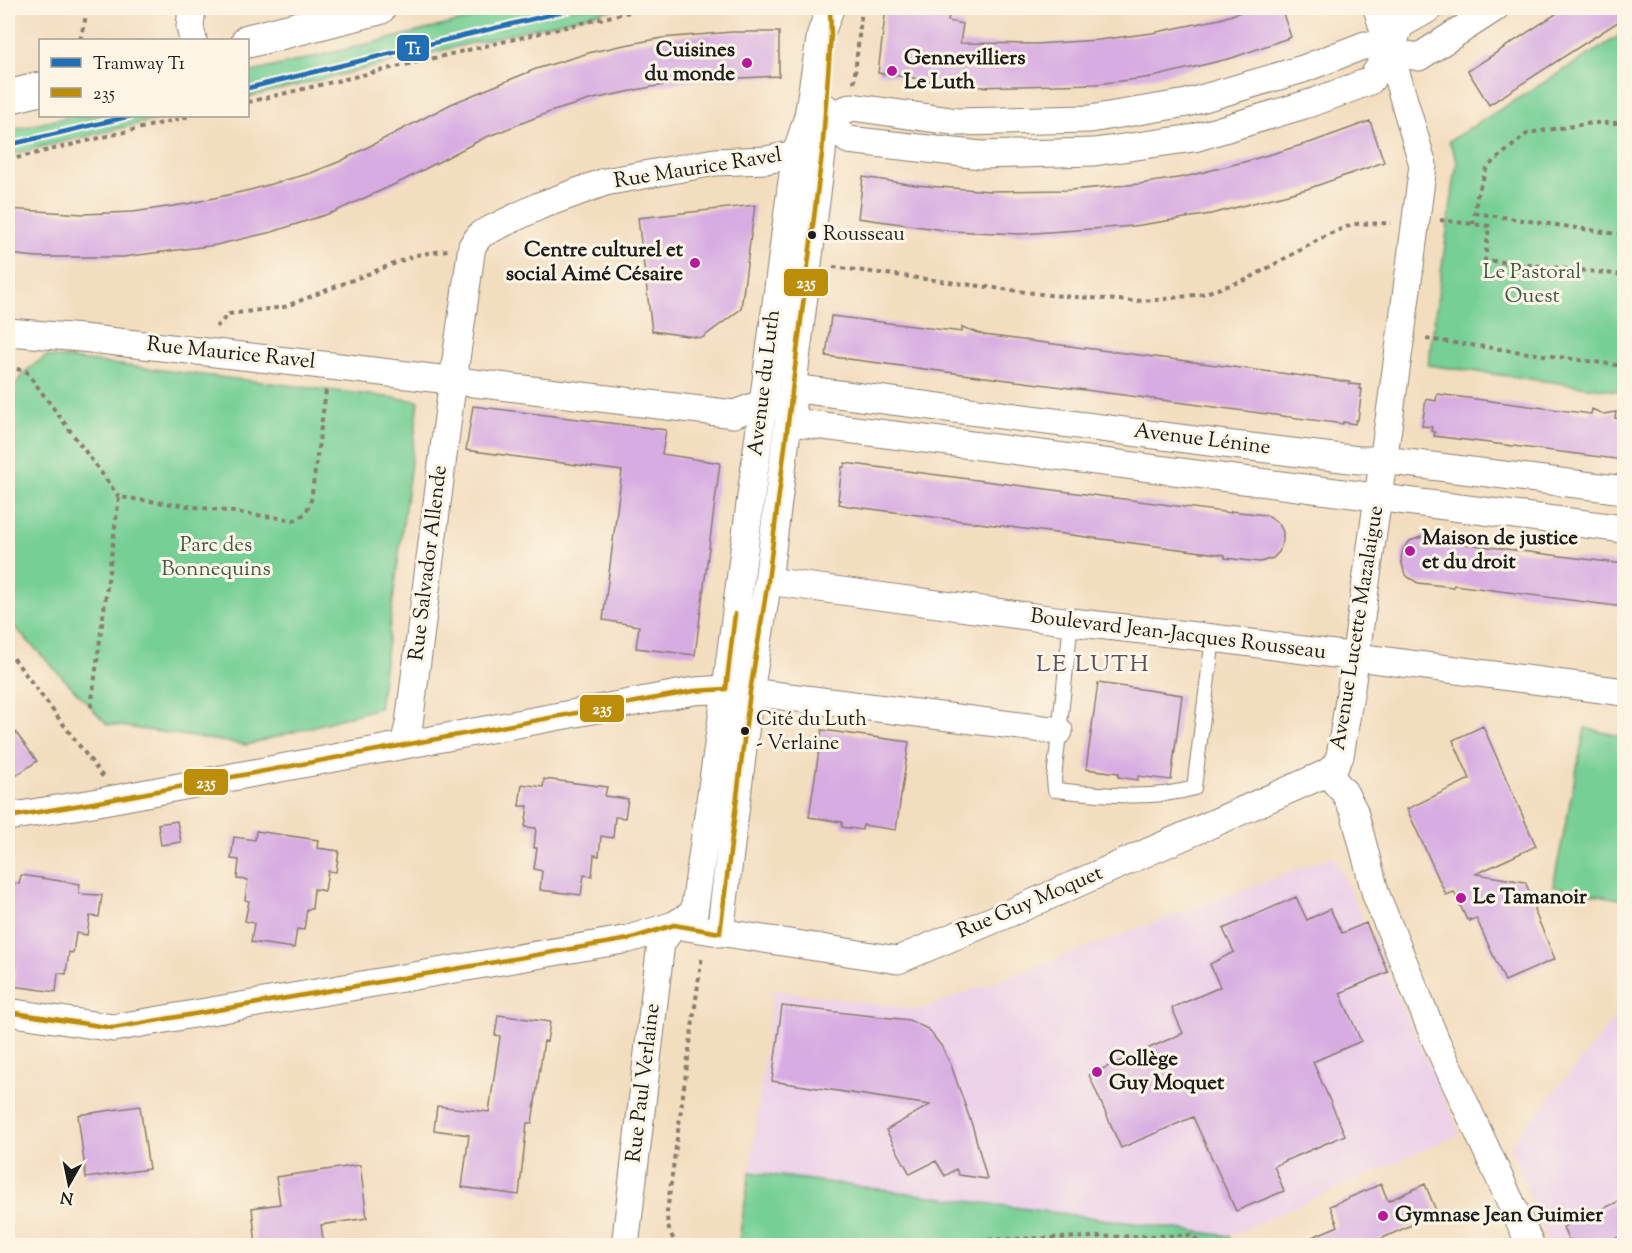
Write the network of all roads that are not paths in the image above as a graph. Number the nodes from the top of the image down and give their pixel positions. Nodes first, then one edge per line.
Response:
1 (192, 8) edge
2 (379, 8) edge
3 (830, 8) edge
4 (1377, 8) edge
5 (1430, 8) edge
6 (1495, 8) edge
7 (193, 39) edge
8 (249, 41) edge
9 (1390, 52) junction
10 (39, 89) edge
11 (8, 97) edge
12 (816, 117) junction
13 (796, 154) junction
14 (472, 246) joint
15 (8, 332) edge
16 (453, 381) junction
17 (776, 405) junction
18 (1383, 460) junction
19 (1624, 489) edge
20 (1379, 497) junction
21 (1624, 529) edge
22 (768, 581) junction
23 (1071, 622) junction
24 (1213, 638) junction
25 (1356, 657) junction
26 (738, 691) junction
27 (1624, 692) edge
28 (1059, 731) junction
29 (404, 745) junction
30 (1327, 773) junction
31 (8, 816) edge
32 (674, 925) junction
33 (711, 940) junction
34 (8, 1012) edge
35 (625, 1245) edge
36 (1531, 1245) edge

1 - 7 street
2 - 8 main road
3 - 12 street, Avenue du Luth
4 - 9 street, Avenue Lucette Mazalaigue
5 - 9 street
6 - 9 street
9 - 12 street
9 - 12 street
9 - 18 street, Avenue Lucette Mazalaigue
10 - 11 main road
12 - 13 street, Avenue du Luth
12 - 17 street, Avenue du Luth
13 - 14 street, Rue Maurice Ravel
13 - 17 street, Avenue du Luth
14 - 16 street, Rue Salvador Allende
15 - 16 street, Rue Maurice Ravel
16 - 17 street, Rue Maurice Ravel
16 - 29 street, Rue Salvador Allende
17 - 18 street, Avenue Lénine
17 - 20 street, Avenue Lénine
17 - 22 street, Avenue du Luth
17 - 26 street, Avenue du Luth
18 - 19 street, Avenue Lénine
18 - 20 street, Avenue Lucette Mazalaigue
20 - 21 street, Avenue Lénine
20 - 25 street, Avenue Lucette Mazalaigue
22 - 23 street, Boulevard Jean-Jacques Rousseau
22 - 26 street, Avenue du Luth
23 - 24 street, Boulevard Jean-Jacques Rousseau
23 - 28 lane
24 - 25 street, Boulevard Jean-Jacques Rousseau
24 - 28 lane
25 - 27 street, Boulevard Jean-Jacques Rousseau
25 - 30 street, Avenue Lucette Mazalaigue
26 - 28 street
26 - 29 street
26 - 32 street, Rue Paul Verlaine
26 - 33 street
29 - 31 street
30 - 33 street, Rue Guy Moquet
30 - 36 street, Avenue Lucette Mazalaigue
32 - 33 street
32 - 34 street
32 - 35 street, Rue Paul Verlaine

